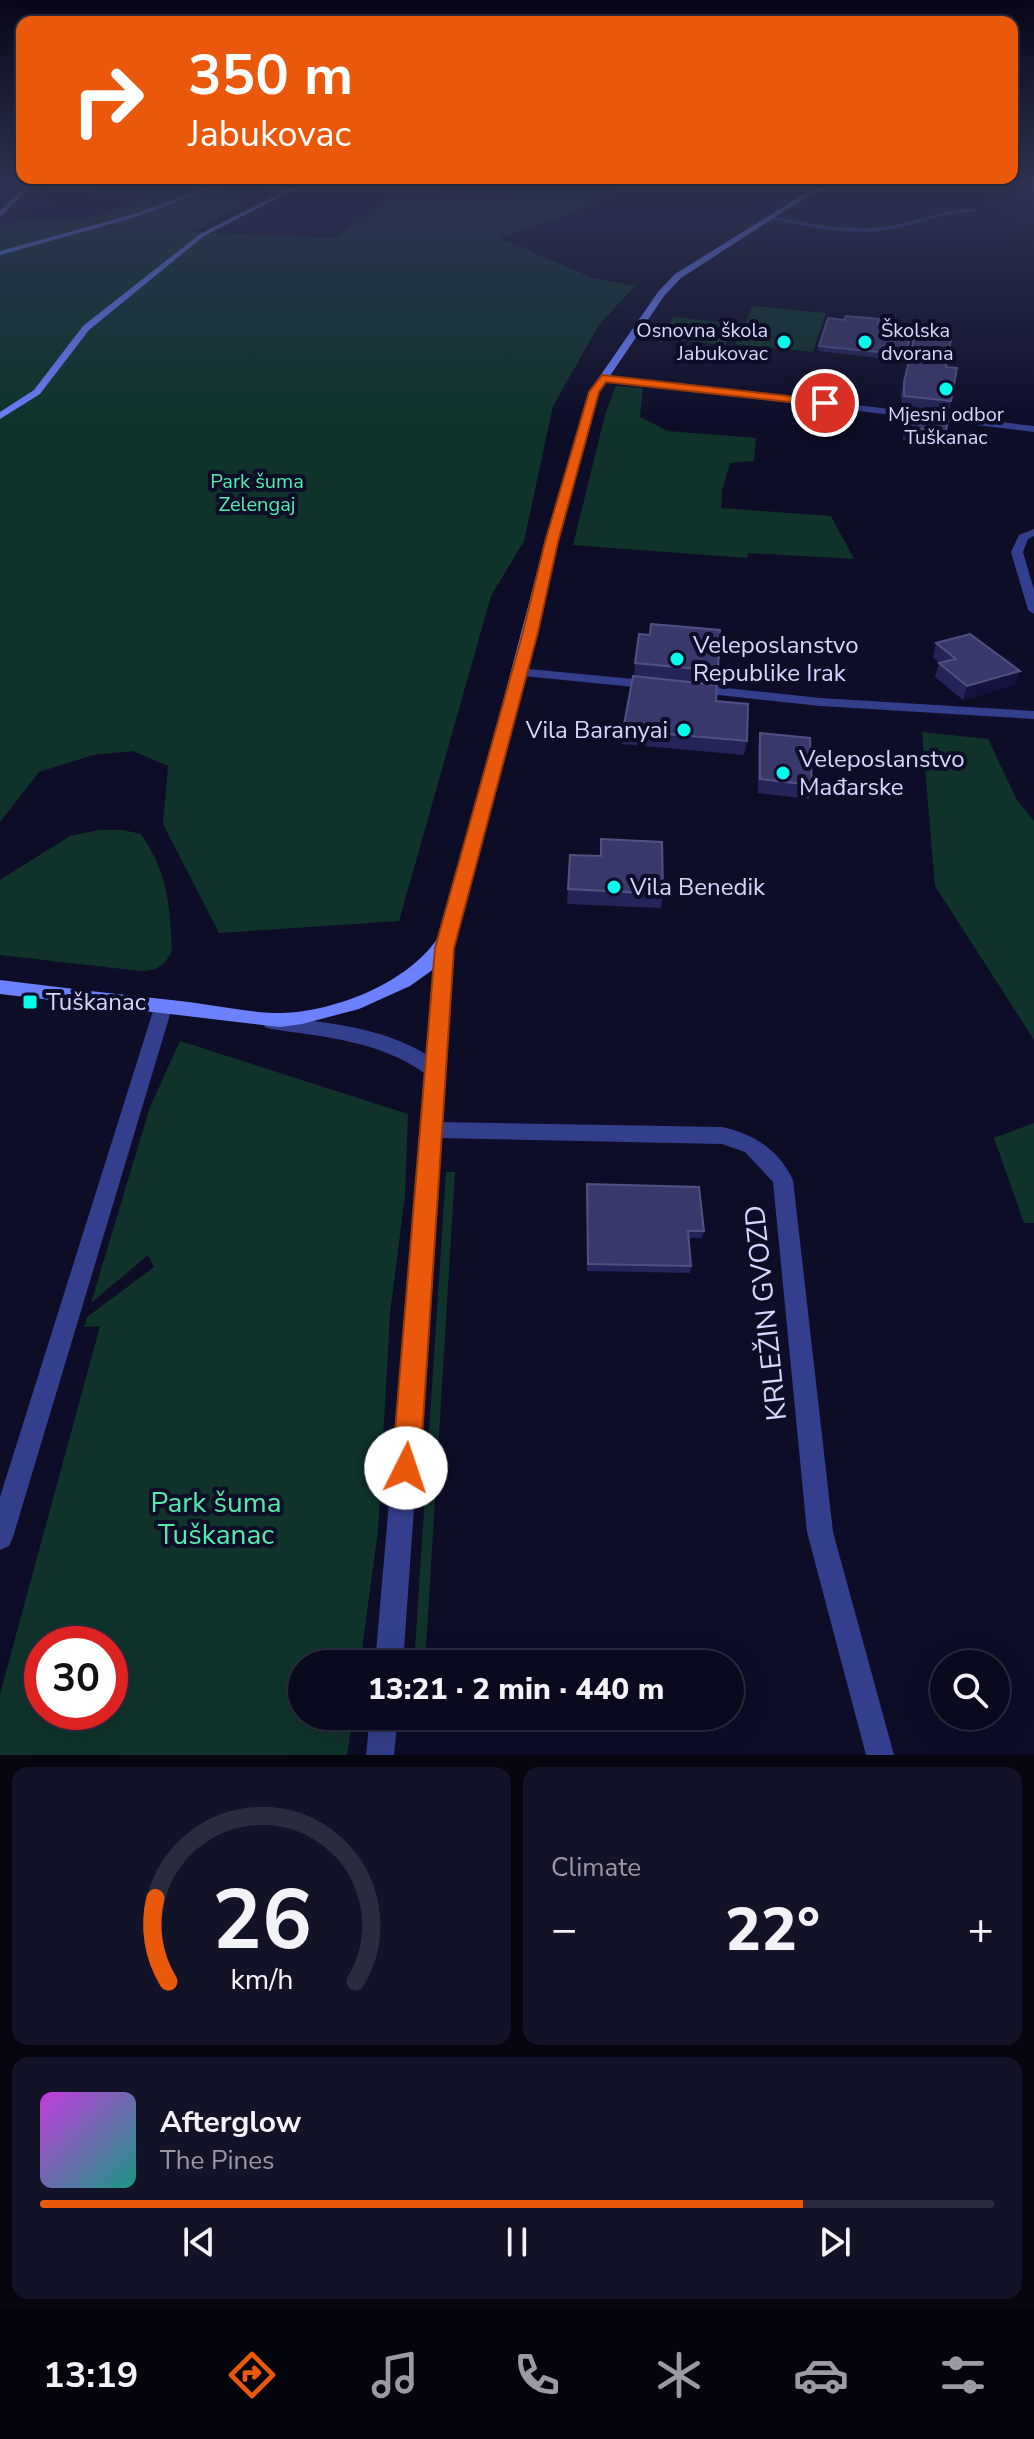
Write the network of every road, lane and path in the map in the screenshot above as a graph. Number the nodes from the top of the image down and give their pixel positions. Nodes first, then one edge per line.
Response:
1 (164, 265) edge
2 (695, 265) edge
3 (602, 378) junction
4 (0, 416) edge
5 (1034, 429) edge
6 (1034, 532) edge
7 (1034, 610) edge
8 (518, 672) junction
9 (1034, 715) edge
10 (445, 948) junction
11 (0, 987) edge
12 (163, 1008) junction
13 (258, 1020) junction
14 (435, 1071) junction
15 (431, 1130) junction
16 (0, 1537) edge
17 (390, 1650) edge
18 (383, 1730) edge
19 (380, 1755) edge
20 (880, 1755) edge

1 - 4 street
2 - 3 street
3 - 5 street
3 - 8 street
6 - 7 street
8 - 9 street
8 - 10 street
10 - 13 street
10 - 14 street
11 - 12 street
12 - 13 street
12 - 16 street
13 - 14 street
14 - 15 street
15 - 17 street
15 - 20 street, KRLEŽIN GVOZD
18 - 19 street

